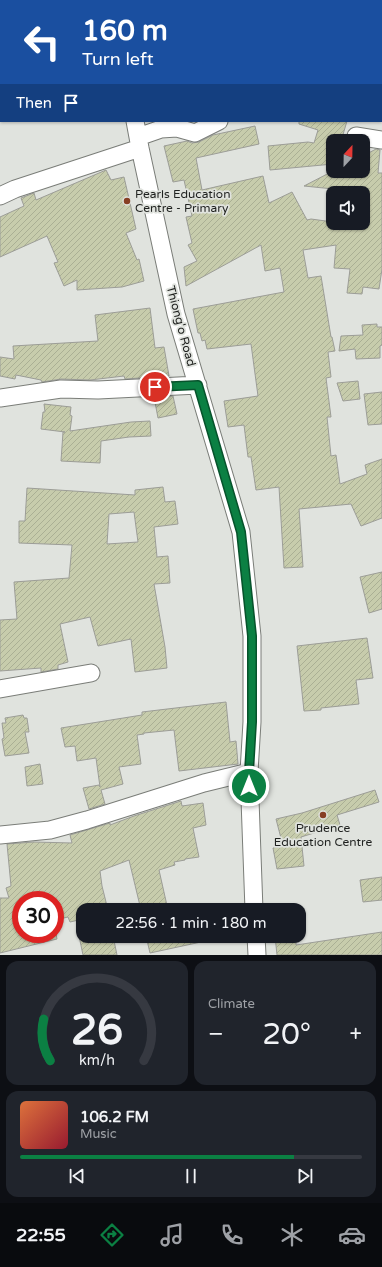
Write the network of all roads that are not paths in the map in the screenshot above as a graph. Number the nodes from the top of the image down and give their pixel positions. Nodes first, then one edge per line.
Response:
1 (217, 122) edge
2 (138, 135) edge
3 (370, 138) edge
4 (382, 140) edge
5 (0, 196) edge
6 (198, 385) junction
7 (0, 398) edge
8 (91, 673) dead end
9 (0, 690) edge
10 (249, 772) junction
11 (0, 835) edge
12 (254, 903) edge
13 (256, 943) edge
14 (257, 955) edge

1 - 2 street
2 - 5 street
2 - 6 street, Thiong'o Road
3 - 4 street
6 - 7 street
6 - 10 street, Thiong'o Road
8 - 9 street
10 - 11 street
10 - 12 street, Thiong'o Road
13 - 14 street

